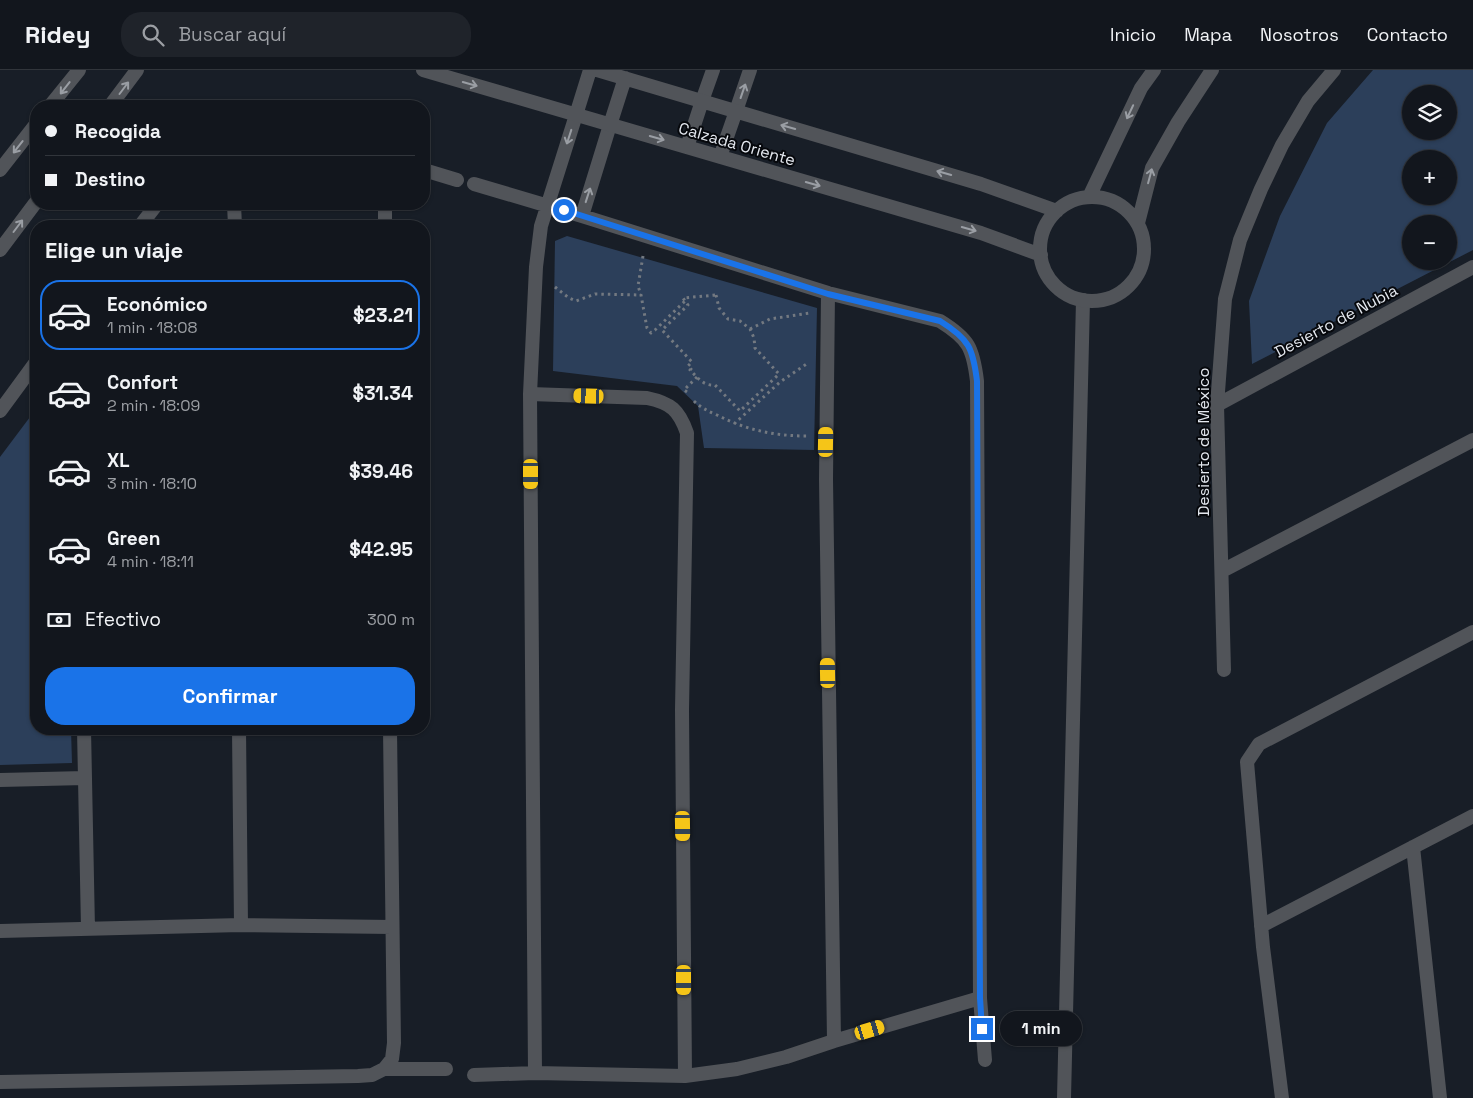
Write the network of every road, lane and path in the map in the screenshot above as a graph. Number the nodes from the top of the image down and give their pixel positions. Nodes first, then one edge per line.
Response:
1 (79, 70) edge
2 (138, 70) edge
3 (423, 70) edge
4 (590, 70) edge
5 (597, 70) edge
6 (713, 70) edge
7 (750, 70) edge
8 (1154, 70) edge
9 (1212, 70) edge
10 (1334, 70) edge
11 (625, 78) junction
12 (55, 100) edge
13 (115, 100) edge
14 (702, 101) junction
15 (736, 111) junction
16 (576, 115) junction
17 (610, 125) junction
18 (30, 132) edge
19 (687, 147) junction
20 (720, 157) junction
21 (0, 170) edge
22 (430, 172) edge
23 (457, 180) dead end
24 (474, 184) dead end
25 (1089, 197) junction
26 (547, 205) junction
27 (30, 210) edge
28 (153, 210) edge
29 (1056, 211) junction
30 (582, 216) junction
31 (145, 220) edge
32 (1138, 224) junction
33 (0, 250) edge
34 (644, 255) dead end
35 (1040, 255) junction
36 (1473, 267) edge
37 (553, 286) dead end
38 (828, 294) junction
39 (641, 295) junction
40 (1083, 300) junction
41 (685, 301) junction
42 (828, 310) junction
43 (750, 329) junction
44 (813, 360) dead end
45 (30, 370) edge
46 (697, 377) junction
47 (530, 394) junction
48 (1217, 405) junction
49 (0, 411) edge
50 (734, 424) junction
51 (812, 436) dead end
52 (1473, 440) edge
53 (1222, 571) junction
54 (1473, 632) edge
55 (1224, 670) dead end
56 (84, 735) edge
57 (239, 735) edge
58 (390, 735) edge
59 (85, 778) junction
60 (0, 780) edge
61 (1473, 816) edge
62 (1413, 847) junction
63 (241, 926) junction
64 (1261, 926) junction
65 (392, 927) junction
66 (88, 929) junction
67 (0, 931) edge
68 (980, 998) junction
69 (834, 1041) junction
70 (985, 1060) dead end
71 (384, 1069) junction
72 (446, 1069) dead end
73 (535, 1073) junction
74 (474, 1075) dead end
75 (685, 1076) junction
76 (0, 1082) edge
77 (1064, 1098) edge
78 (1282, 1098) edge
79 (1440, 1098) edge

1 -> 12 street
13 -> 2 street
3 -> 16 street, Calzada Oriente
4 - 16 street
5 - 11 street, Calzada Oriente
6 - 14 street
15 -> 7 street
8 -> 25 street
32 -> 9 street
10 - 48 street, Desierto de México
11 - 14 street, Calzada Oriente
11 - 17 street
14 - 15 street, Calzada Oriente
14 - 19 street
15 - 20 street
29 -> 15 street, Calzada Oriente
16 - 17 street, Calzada Oriente
16 -> 26 street
17 -> 19 street, Calzada Oriente
30 -> 17 street
18 -> 21 street
19 - 20 street, Calzada Oriente
20 -> 35 street, Calzada Oriente
22 - 23 street
24 - 26 street
25 - 29 street
25 - 32 street
26 - 30 street
26 - 47 street
33 -> 27 street
28 - 31 street
29 - 35 street
30 - 38 street
32 - 40 street
34 - 39 path
35 - 40 street
36 - 48 street, Desierto de Nubia
37 - 39 path
38 - 42 street
38 - 68 street
39 - 41 path
40 - 77 street
41 - 43 path
41 - 46 path
42 - 43 path
42 - 69 street
43 - 46 path
44 - 50 path
45 - 49 street
46 - 50 path
47 - 73 street
47 - 75 street
48 - 53 street, Desierto de México
50 - 51 path
52 - 53 street
53 - 55 street, Desierto de México
54 - 64 street
56 - 59 street
57 - 63 street
58 - 65 street
59 - 60 street
59 - 66 street
61 - 62 street
62 - 64 street
62 - 79 street
63 - 65 street
63 - 66 street
64 - 78 street
65 - 71 street
66 - 67 street
68 - 69 street
68 - 70 street
69 - 75 street
71 - 72 street
71 - 76 street
73 - 74 street
73 - 75 street

